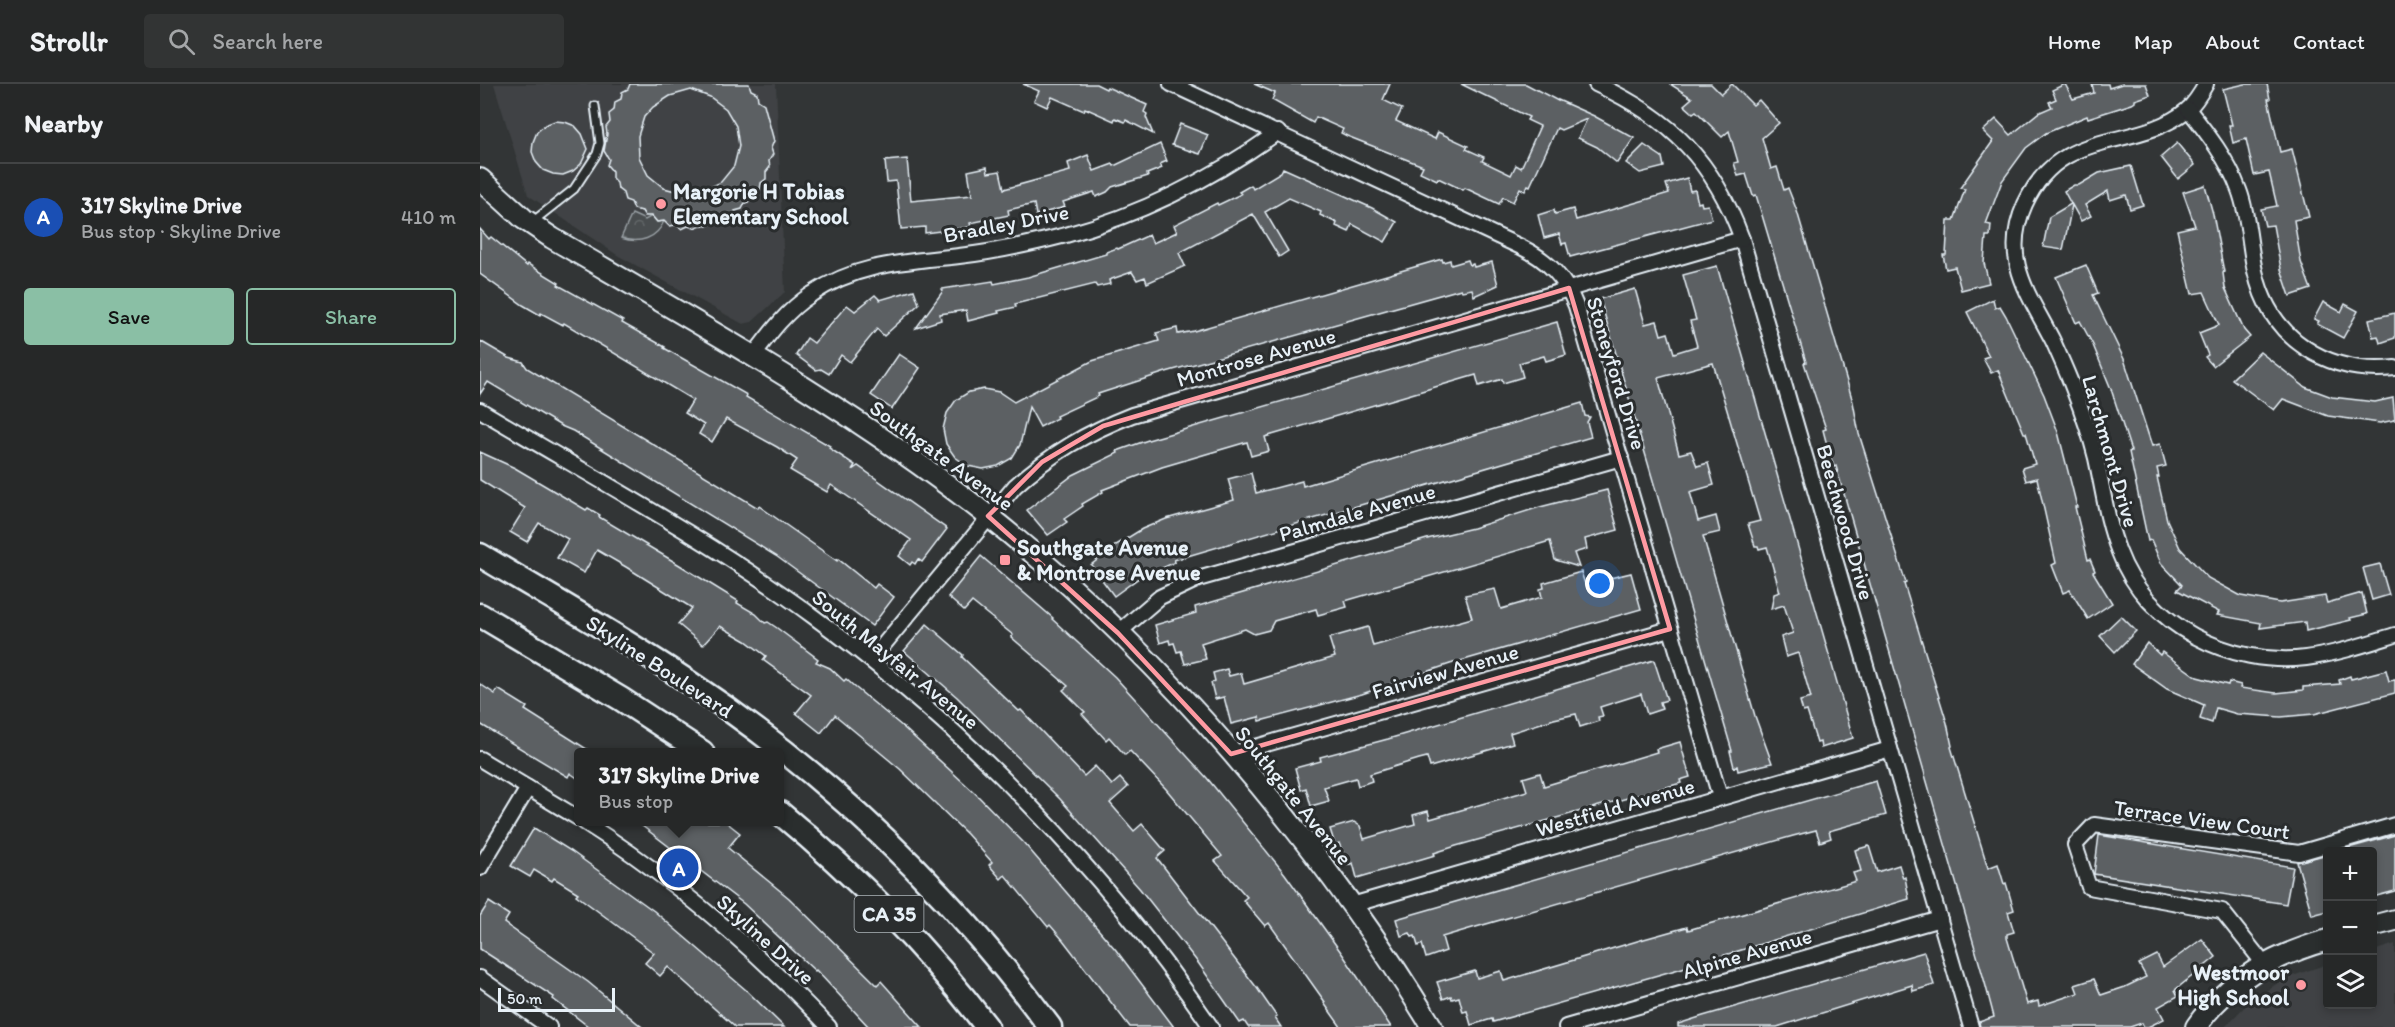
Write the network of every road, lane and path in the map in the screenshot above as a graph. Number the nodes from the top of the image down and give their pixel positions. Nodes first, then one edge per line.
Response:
1 (1171, 84) edge
2 (1596, 84) edge
3 (2206, 84) edge
4 (595, 106) dead end
5 (2188, 109) junction
6 (1278, 132) junction
7 (480, 179) edge
8 (530, 224) junction
9 (1742, 239) junction
10 (1569, 288) junction
11 (753, 356) junction
12 (2395, 368) edge
13 (480, 410) edge
14 (1621, 458) junction
15 (988, 516) junction
16 (480, 555) edge
17 (480, 615) edge
18 (1670, 629) junction
19 (1118, 633) junction
20 (2395, 635) edge
21 (871, 660) junction
22 (695, 748) edge
23 (779, 748) edge
24 (1890, 749) junction
25 (784, 752) edge
26 (1232, 754) junction
27 (480, 759) edge
28 (528, 788) junction
29 (1720, 797) junction
30 (574, 815) edge
31 (784, 817) edge
32 (2395, 825) edge
33 (590, 826) edge
34 (480, 868) edge
35 (1352, 905) junction
36 (1940, 919) junction
37 (2395, 920) edge
38 (2377, 925) edge
39 (2323, 942) edge
40 (2264, 964) junction
41 (480, 978) edge
42 (549, 1027) edge
43 (829, 1027) edge
44 (987, 1027) edge
45 (1050, 1027) edge
46 (1211, 1027) edge
47 (1432, 1027) edge
48 (1566, 1027) edge
49 (1971, 1027) edge
50 (2196, 1027) edge

1 - 6 street, Stoneyford Drive
2 - 9 street, Beechwood Drive
3 - 5 street, Larchmont Drive
4 - 8 lane
5 - 12 street
5 - 20 street, Larchmont Drive
6 - 10 street, Stoneyford Drive
6 - 11 street, Bradley Drive
7 - 8 street, Southgate Avenue
8 - 11 street, Southgate Avenue
9 - 10 street, Montrose Avenue
9 - 24 street, Beechwood Drive
10 - 14 street, Stoneyford Drive
10 - 15 street, Montrose Avenue
11 - 15 street, Southgate Avenue
13 - 21 street, South Mayfair Avenue
14 - 18 street, Stoneyford Drive
14 - 19 street, Palmdale Avenue
15 - 19 street, Southgate Avenue
15 - 21 street, Montrose Avenue
16 - 23 main road, Skyline Boulevard / CA 35
17 - 22 main road
18 - 26 street, Fairview Avenue
18 - 29 street, Stoneyford Drive
19 - 26 street, Southgate Avenue
21 - 46 street, South Mayfair Avenue
24 - 29 street, Westfield Avenue
24 - 36 street, Beechwood Drive
25 - 45 main road, Skyline Boulevard / CA 35
26 - 35 street, Southgate Avenue
27 - 28 street
28 - 30 street
28 - 34 street
29 - 35 street, Westfield Avenue
31 - 44 main road, CA 35
32 - 40 street, Terrace View Court
33 - 43 street, Skyline Drive
35 - 47 street, Southgate Avenue
36 - 48 street, Alpine Avenue
36 - 49 street, Beechwood Drive
37 - 38 street
39 - 40 street
40 - 50 street
41 - 42 street

